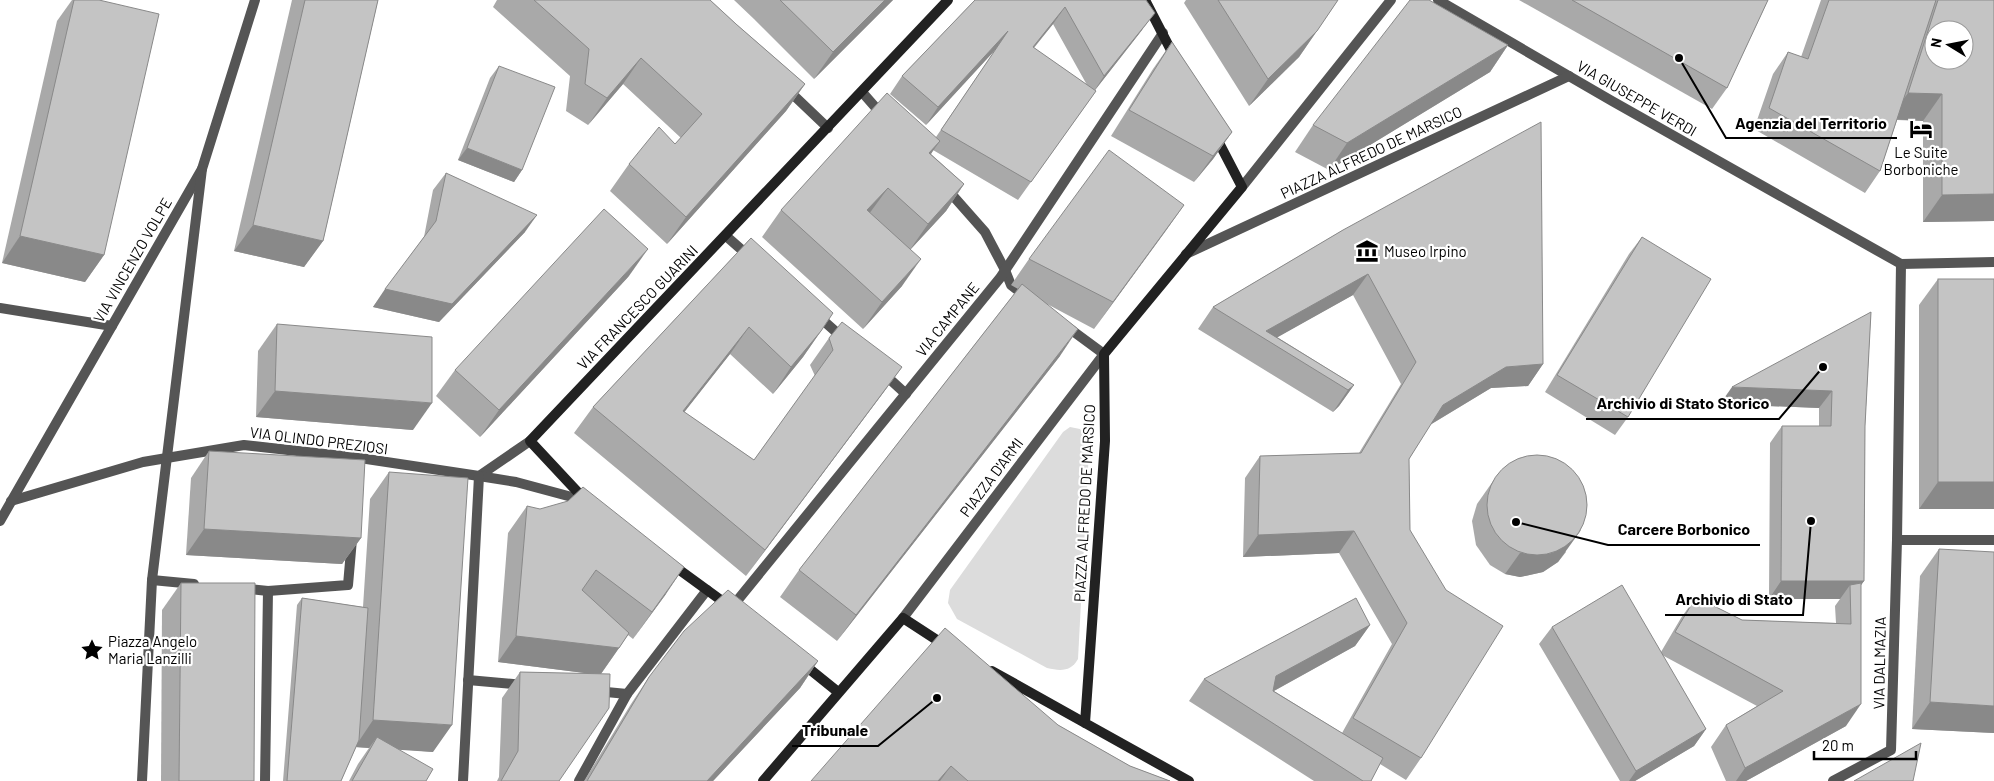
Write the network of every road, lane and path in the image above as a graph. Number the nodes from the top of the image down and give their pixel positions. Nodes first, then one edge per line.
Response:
1 (255, 0) edge
2 (948, 0) edge
3 (1145, 0) edge
4 (1391, 0) edge
5 (1438, 0) edge
6 (1163, 33) junction
7 (1179, 65) edge
8 (1569, 76) junction
9 (779, 81) edge
10 (862, 92) junction
11 (887, 121) edge
12 (1210, 126) edge
13 (828, 128) junction
14 (202, 169) junction
15 (938, 179) edge
16 (1242, 187) junction
17 (726, 236) junction
18 (1186, 254) junction
19 (1994, 262) edge
20 (1900, 264) junction
21 (762, 267) edge
22 (1005, 270) junction
23 (1034, 302) edge
24 (0, 308) edge
25 (812, 311) edge
26 (1057, 320) edge
27 (112, 326) junction
28 (855, 349) edge
29 (1104, 354) junction
30 (877, 368) edge
31 (906, 394) junction
32 (530, 441) junction
33 (480, 476) junction
34 (11, 501) junction
35 (0, 520) edge
36 (354, 526) edge
37 (1897, 540) junction
38 (1994, 540) edge
39 (659, 556) edge
40 (152, 580) junction
41 (201, 585) edge
42 (229, 587) edge
43 (706, 590) junction
44 (268, 591) junction
45 (903, 618) junction
46 (952, 649) edge
47 (792, 655) edge
48 (984, 667) edge
49 (468, 680) junction
50 (538, 686) edge
51 (587, 690) edge
52 (838, 692) junction
53 (627, 694) junction
54 (1085, 723) junction
55 (142, 781) edge
56 (265, 781) edge
57 (462, 781) edge
58 (579, 781) edge
59 (763, 781) edge
60 (1189, 781) edge
61 (1833, 781) edge

1 - 14 street, VIA VINCENZO VOLPE
2 - 10 street, VIA FRANCESCO GUARINI
3 - 6 street
4 - 16 street
5 - 8 street, VIA GIUSEPPE VERDI
6 - 7 street
6 - 22 street, VIA CAMPANE
8 - 18 street, PIAZZA ALFREDO DE MARSICO
8 - 20 street, VIA GIUSEPPE VERDI
9 - 13 street
10 - 11 street
10 - 13 street, VIA FRANCESCO GUARINI
12 - 16 street
13 - 17 street, VIA FRANCESCO GUARINI
14 - 27 street, VIA VINCENZO VOLPE
14 - 40 street
15 - 22 street
16 - 18 street, PIAZZA ALFREDO DE MARSICO
17 - 21 street
17 - 32 street, VIA FRANCESCO GUARINI
18 - 29 street, PIAZZA ALFREDO DE MARSICO
19 - 20 street
20 - 37 street, VIA DALMAZIA
22 - 23 street
22 - 31 street, VIA CAMPANE
24 - 27 street
25 - 28 street
26 - 29 street
27 - 34 street, VIA VINCENZO VOLPE
29 - 45 street, PIAZZA D'ARMI
29 - 54 street, PIAZZA ALFREDO DE MARSICO
30 - 31 street
31 - 43 street, VIA CAMPANE
32 - 33 street, VIA FRANCESCO GUARINI
32 - 33 street, VIA OLINDO PREZIOSI
33 - 34 street, VIA OLINDO PREZIOSI
33 - 49 street
34 - 35 street, VIA VINCENZO VOLPE
36 - 44 street
37 - 38 street
37 - 61 street, VIA DALMAZIA
39 - 43 street
40 - 41 street
40 - 55 street
42 - 44 street
43 - 53 street
44 - 56 street
45 - 46 street
45 - 52 street
47 - 52 street
48 - 54 street
49 - 50 street
49 - 57 street
51 - 53 street
52 - 59 street
53 - 58 street
54 - 60 street

